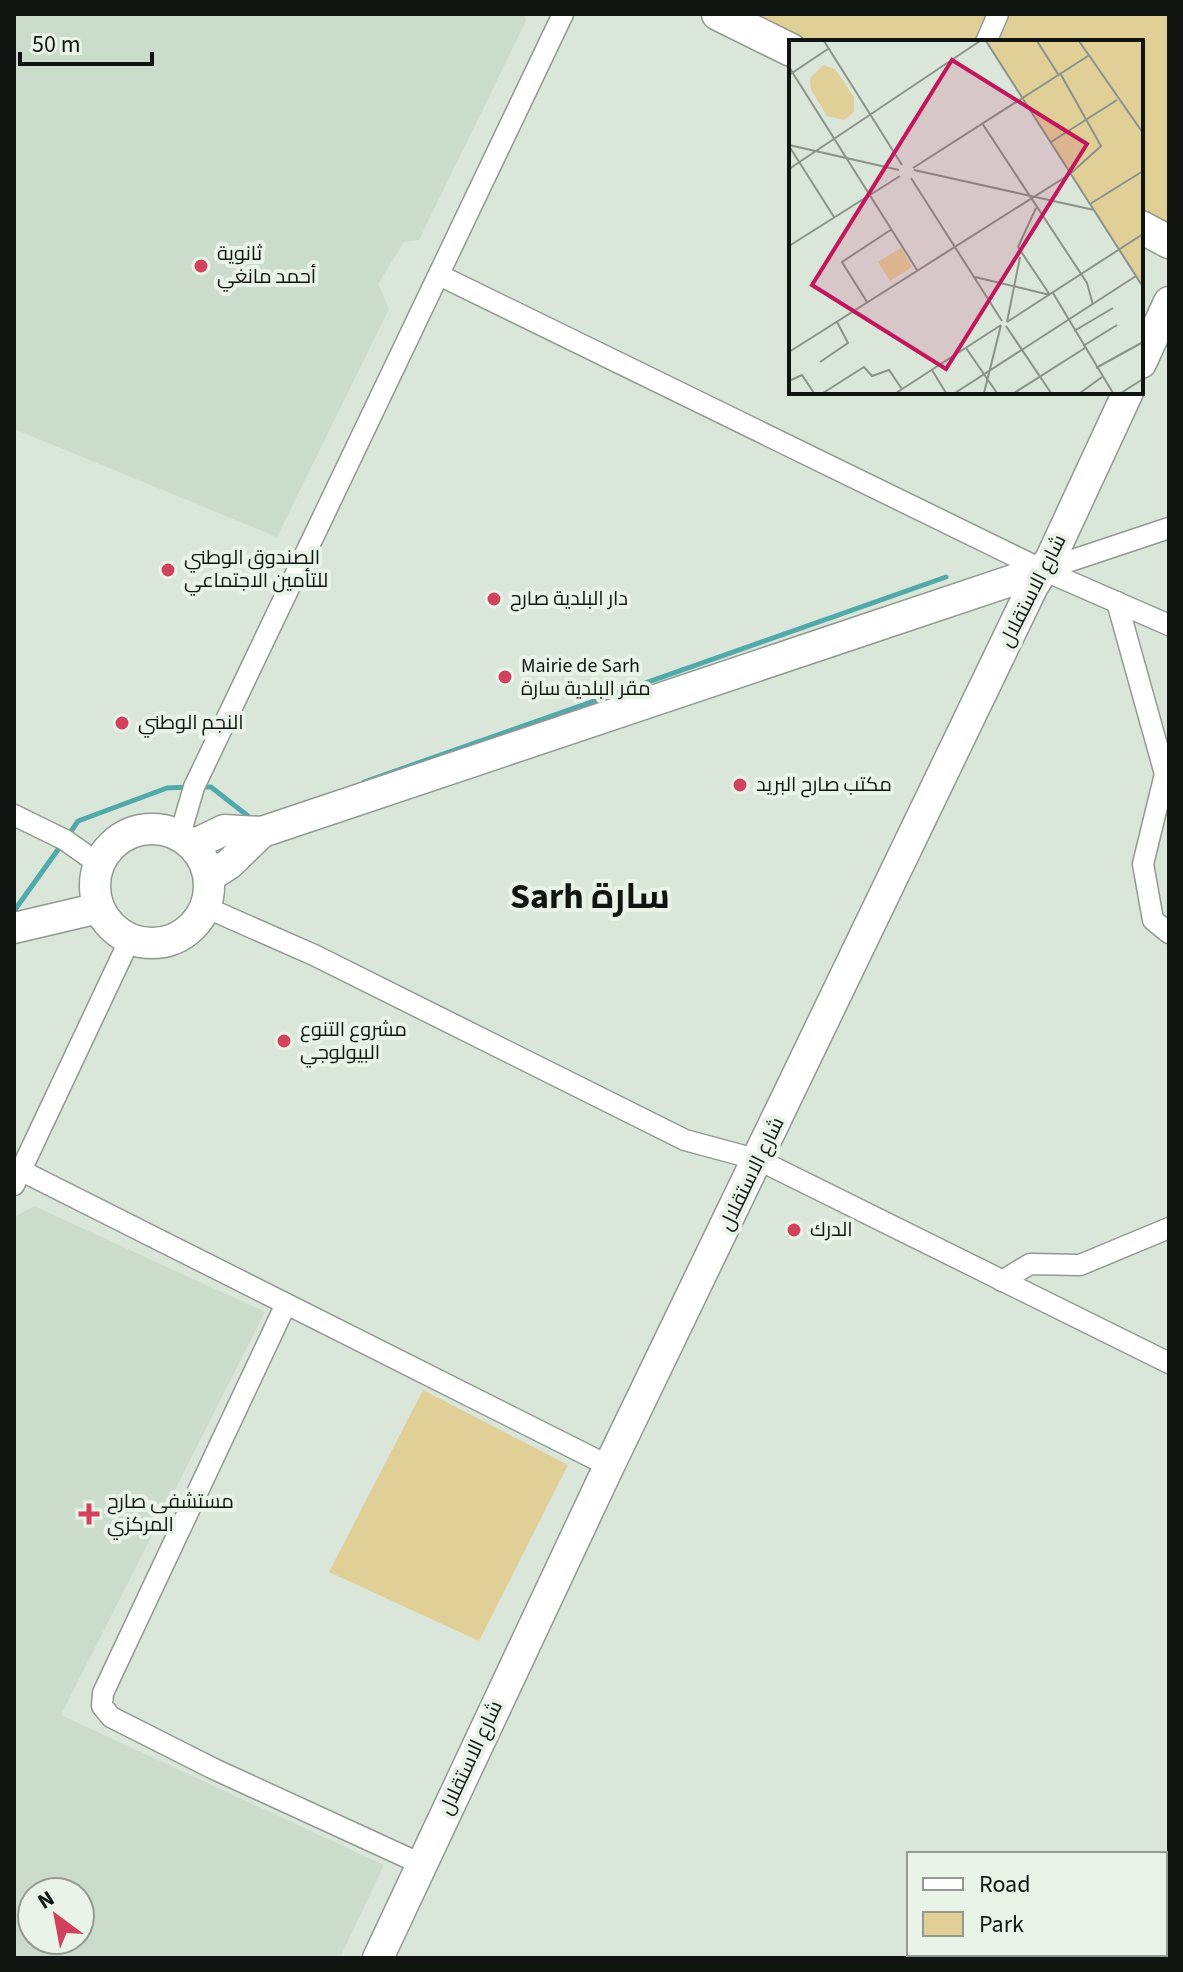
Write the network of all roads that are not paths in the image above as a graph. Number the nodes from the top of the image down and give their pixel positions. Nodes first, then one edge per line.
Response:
1 (563, 14) edge
2 (718, 14) edge
3 (998, 14) edge
4 (987, 40) edge
5 (789, 49) edge
6 (1143, 228) edge
7 (1169, 242) edge
8 (439, 275) junction
9 (1169, 302) edge
10 (1143, 359) edge
11 (1127, 394) edge
12 (1169, 528) edge
13 (1043, 570) junction
14 (1117, 602) junction
15 (1169, 625) edge
16 (14, 815) edge
17 (262, 832) junction
18 (186, 840) junction
19 (99, 864) junction
20 (209, 877) junction
21 (205, 907) junction
22 (99, 908) junction
23 (14, 928) edge
24 (1169, 933) edge
25 (130, 939) junction
26 (759, 1160) junction
27 (17, 1174) edge
28 (1169, 1228) edge
29 (1002, 1281) junction
30 (286, 1304) junction
31 (1169, 1363) edge
32 (609, 1466) junction
33 (421, 1864) junction
34 (378, 1958) edge

1 - 8 street
2 - 5 main road
3 - 4 street
6 - 7 main road
8 - 13 street
8 - 18 street
9 - 10 street
11 - 13 street, شارع الاستقلال
12 - 13 street
13 - 14 street
13 - 17 street
13 - 26 street, شارع الاستقلال
14 - 15 street
14 - 24 street
16 - 19 street
17 - 18 street
17 - 20 street
18 - 19 street
18 - 20 street
19 - 22 street
20 - 21 street
21 - 25 street
21 - 26 street
22 - 23 street
22 - 25 street
25 - 27 street
26 - 29 street
26 - 32 street, شارع الاستقلال
27 - 30 street
28 - 29 street
29 - 31 street
30 - 32 street
30 - 33 street
32 - 33 street, شارع الاستقلال
33 - 34 street, شارع الاستقلال

